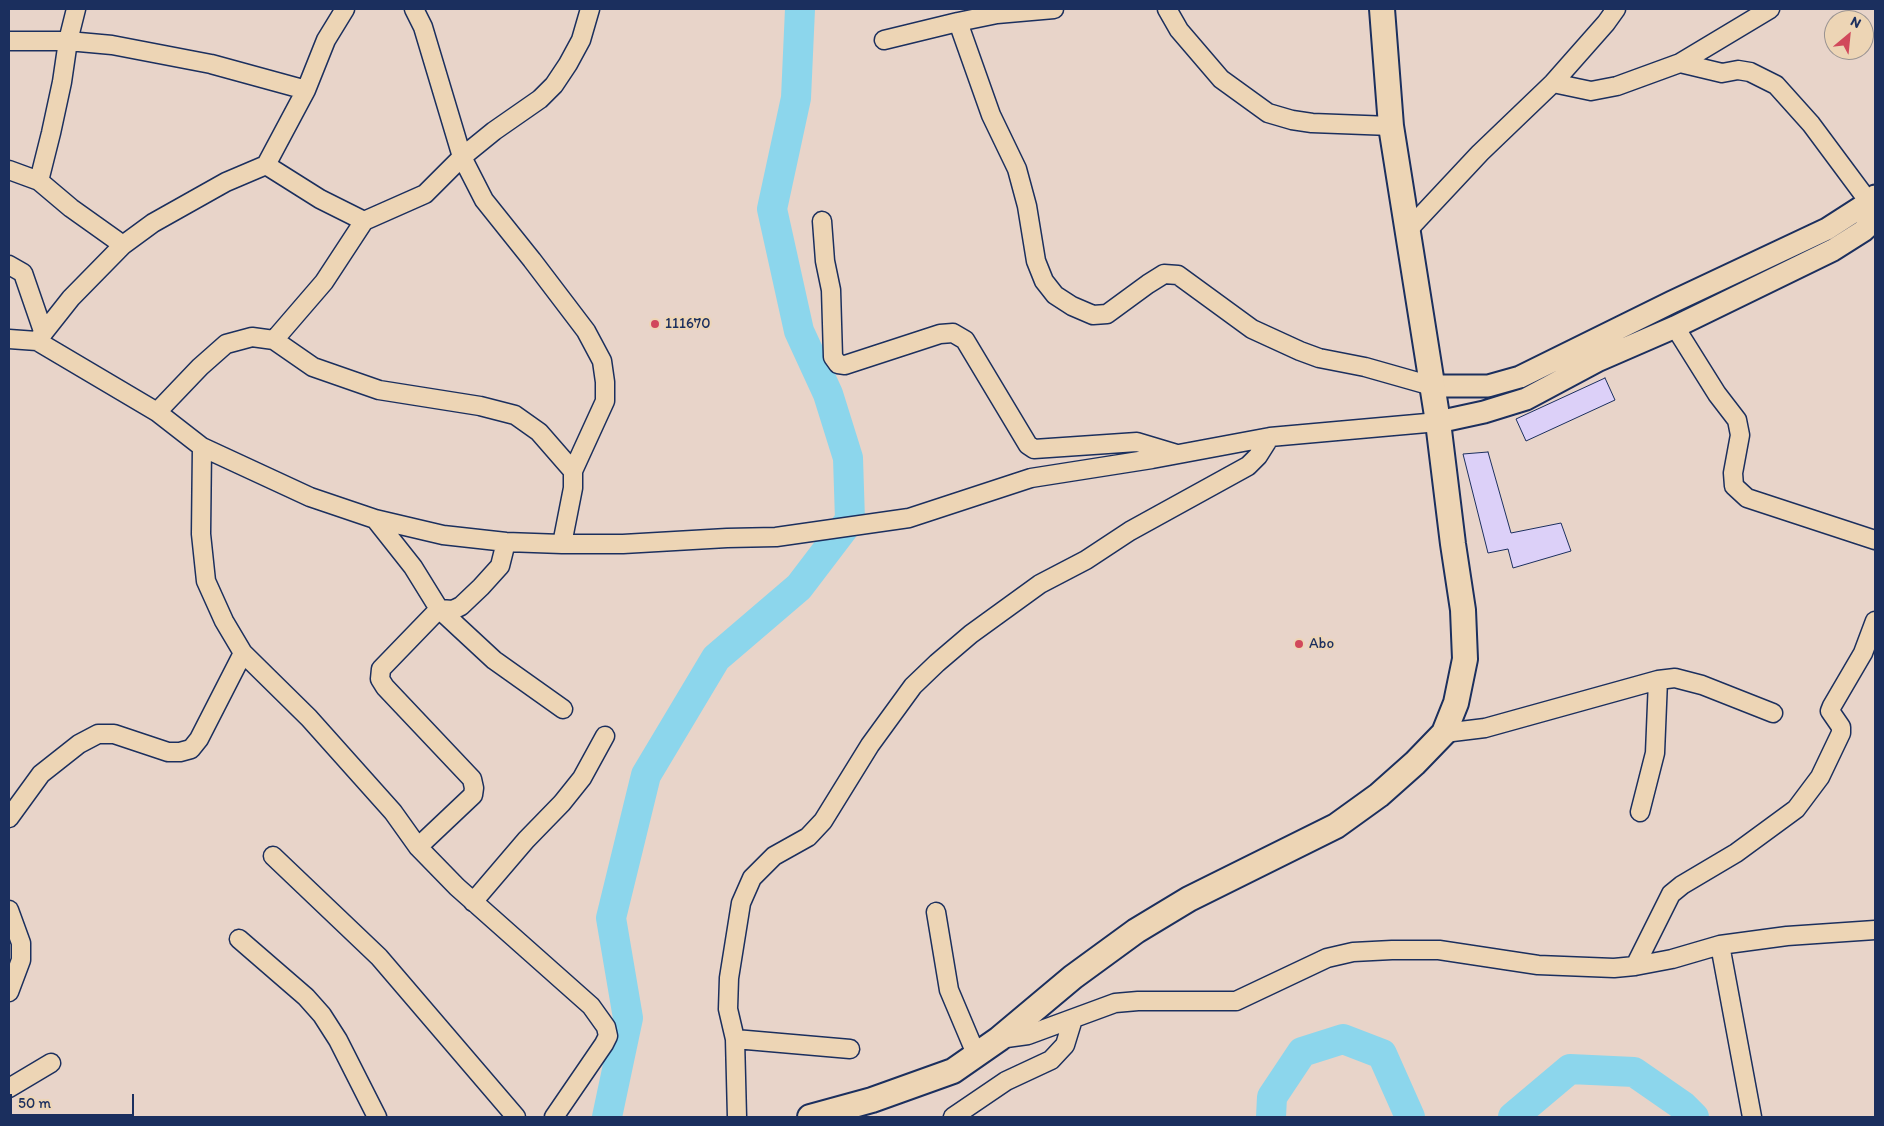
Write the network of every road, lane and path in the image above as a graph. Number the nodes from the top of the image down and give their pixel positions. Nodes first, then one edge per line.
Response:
1 (76, 9) edge
2 (344, 9) edge
3 (414, 9) edge
4 (590, 9) edge
5 (1050, 9) edge
6 (1166, 9) edge
7 (1382, 9) edge
8 (1616, 9) edge
9 (1770, 9) edge
10 (958, 22) junction
11 (884, 40) dead end
12 (9, 41) edge
13 (68, 41) junction
14 (1680, 63) junction
15 (1553, 83) junction
16 (306, 90) junction
17 (1391, 126) junction
18 (462, 157) junction
19 (266, 165) junction
20 (9, 170) edge
21 (39, 181) junction
22 (1873, 206) edge
23 (822, 221) dead end
24 (364, 222) junction
25 (1407, 231) junction
26 (123, 245) junction
27 (9, 265) edge
28 (1675, 327) junction
29 (40, 336) junction
30 (9, 339) edge
31 (274, 340) junction
32 (1432, 386) junction
33 (157, 412) junction
34 (1438, 422) junction
35 (1270, 437) junction
36 (202, 447) junction
37 (1180, 454) junction
38 (573, 471) junction
39 (374, 519) junction
40 (1875, 540) edge
41 (506, 542) junction
42 (562, 544) junction
43 (439, 609) junction
44 (1875, 621) edge
45 (244, 653) junction
46 (1658, 680) junction
47 (563, 709) dead end
48 (1772, 713) dead end
49 (1444, 733) junction
50 (605, 736) dead end
51 (1640, 812) dead end
52 (9, 818) edge
53 (418, 847) junction
54 (273, 856) dead end
55 (473, 902) junction
56 (9, 910) edge
57 (936, 912) dead end
58 (1875, 930) edge
59 (239, 940) dead end
60 (1720, 945) junction
61 (1634, 966) junction
62 (9, 992) edge
63 (1073, 1019) junction
64 (735, 1039) junction
65 (1000, 1039) junction
66 (850, 1049) dead end
67 (976, 1054) junction
68 (51, 1063) dead end
69 (9, 1088) edge
70 (378, 1117) edge
71 (516, 1117) edge
72 (554, 1117) edge
73 (737, 1117) edge
74 (810, 1117) edge
75 (953, 1117) edge
76 (1752, 1117) edge

1 - 13 street
2 - 16 street
3 - 18 street
4 - 18 street
5 - 10 street
6 - 17 street
7 - 17 main road
8 - 15 street
9 - 14 street
10 - 11 street
10 - 32 street
12 - 13 street
13 - 16 street
13 - 21 street
14 - 15 street
14 - 22 street
15 - 25 street
16 - 19 street
17 - 25 main road
18 - 24 street
18 - 38 street
19 - 24 street
19 - 26 street
20 - 21 street
21 - 26 street
22 - 28 street
22 - 32 street
23 - 37 street
24 - 31 street
25 - 32 main road
26 - 29 street
27 - 29 street
28 - 34 street
28 - 40 street
29 - 30 street
29 - 33 street
31 - 33 street
31 - 38 street
32 - 34 main road
33 - 36 street
34 - 35 street
34 - 49 main road
35 - 37 street
35 - 64 street
36 - 39 street
36 - 45 street
37 - 42 street
38 - 42 street
39 - 41 street
39 - 43 street
41 - 42 street
41 - 43 street
43 - 47 street
43 - 53 street
44 - 61 street
45 - 52 street
45 - 53 street
46 - 48 street
46 - 49 street
46 - 51 street
49 - 65 main road
50 - 55 street
53 - 55 street
54 - 71 street
55 - 72 street
56 - 62 street
57 - 67 street
58 - 60 street
59 - 70 street
60 - 61 street
60 - 76 street
61 - 63 street
63 - 65 street
63 - 75 street
64 - 66 street
64 - 73 street
65 - 67 main road
67 - 74 main road
68 - 69 street

